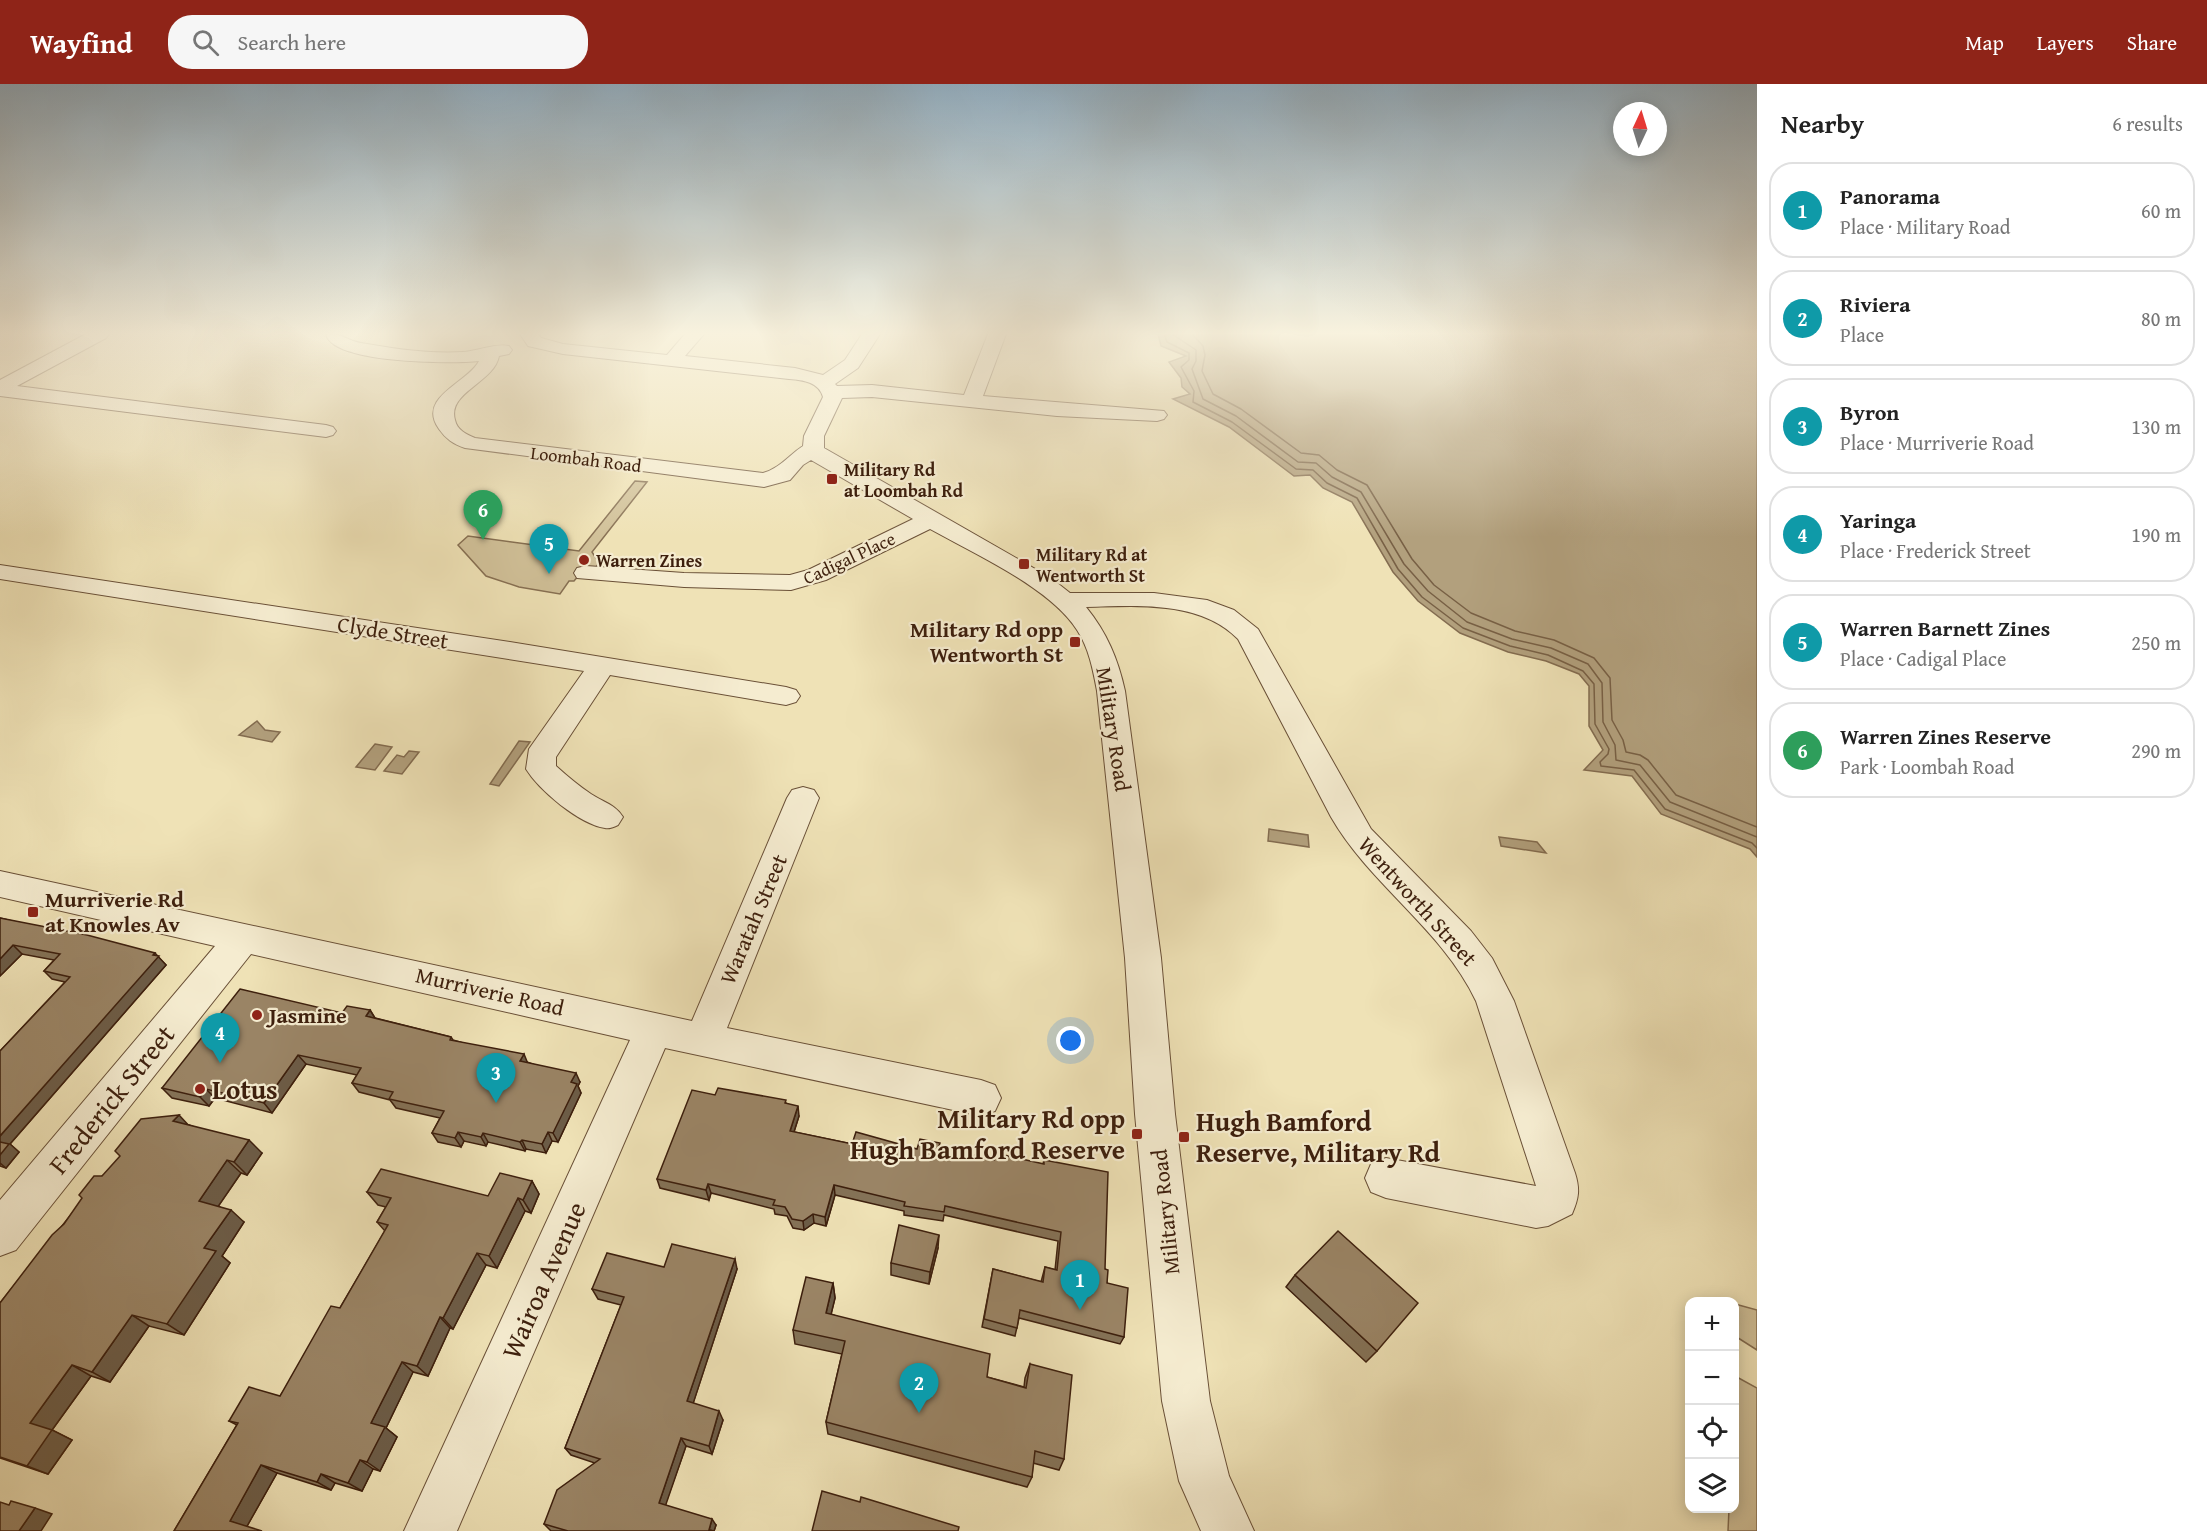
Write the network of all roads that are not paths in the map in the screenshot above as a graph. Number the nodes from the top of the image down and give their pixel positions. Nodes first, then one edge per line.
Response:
1 (97, 402) edge
2 (447, 402) edge
3 (832, 402) edge
4 (976, 402) edge
5 (1156, 415) dead end
6 (326, 431) dead end
7 (813, 449) junction
8 (928, 520) junction
9 (0, 572) edge
10 (586, 573) dead end
11 (1064, 601) junction
12 (602, 666) junction
13 (786, 696) dead end
14 (803, 798) dead end
15 (607, 817) dead end
16 (0, 884) edge
17 (244, 936) junction
18 (655, 1028) junction
19 (703, 1040) junction
20 (981, 1098) dead end
21 (1386, 1178) dead end
22 (0, 1234) edge
23 (430, 1531) edge
24 (1228, 1531) edge

1 - 6 street
2 - 7 street, Loombah Road
3 - 7 street
4 - 5 street
7 - 8 street, Military Road
8 - 10 street, Cadigal Place
8 - 11 street, Military Road
9 - 12 street, Clyde Street
11 - 21 street, Wentworth Street
11 - 24 street, Military Road
12 - 13 street, Clyde Street
12 - 15 street
14 - 19 street, Waratah Street
16 - 17 street, Murriverie Road
17 - 18 street, Murriverie Road
17 - 22 street, Frederick Street
18 - 19 street, Murriverie Road
18 - 23 street, Wairoa Avenue
19 - 20 street, Murriverie Road

